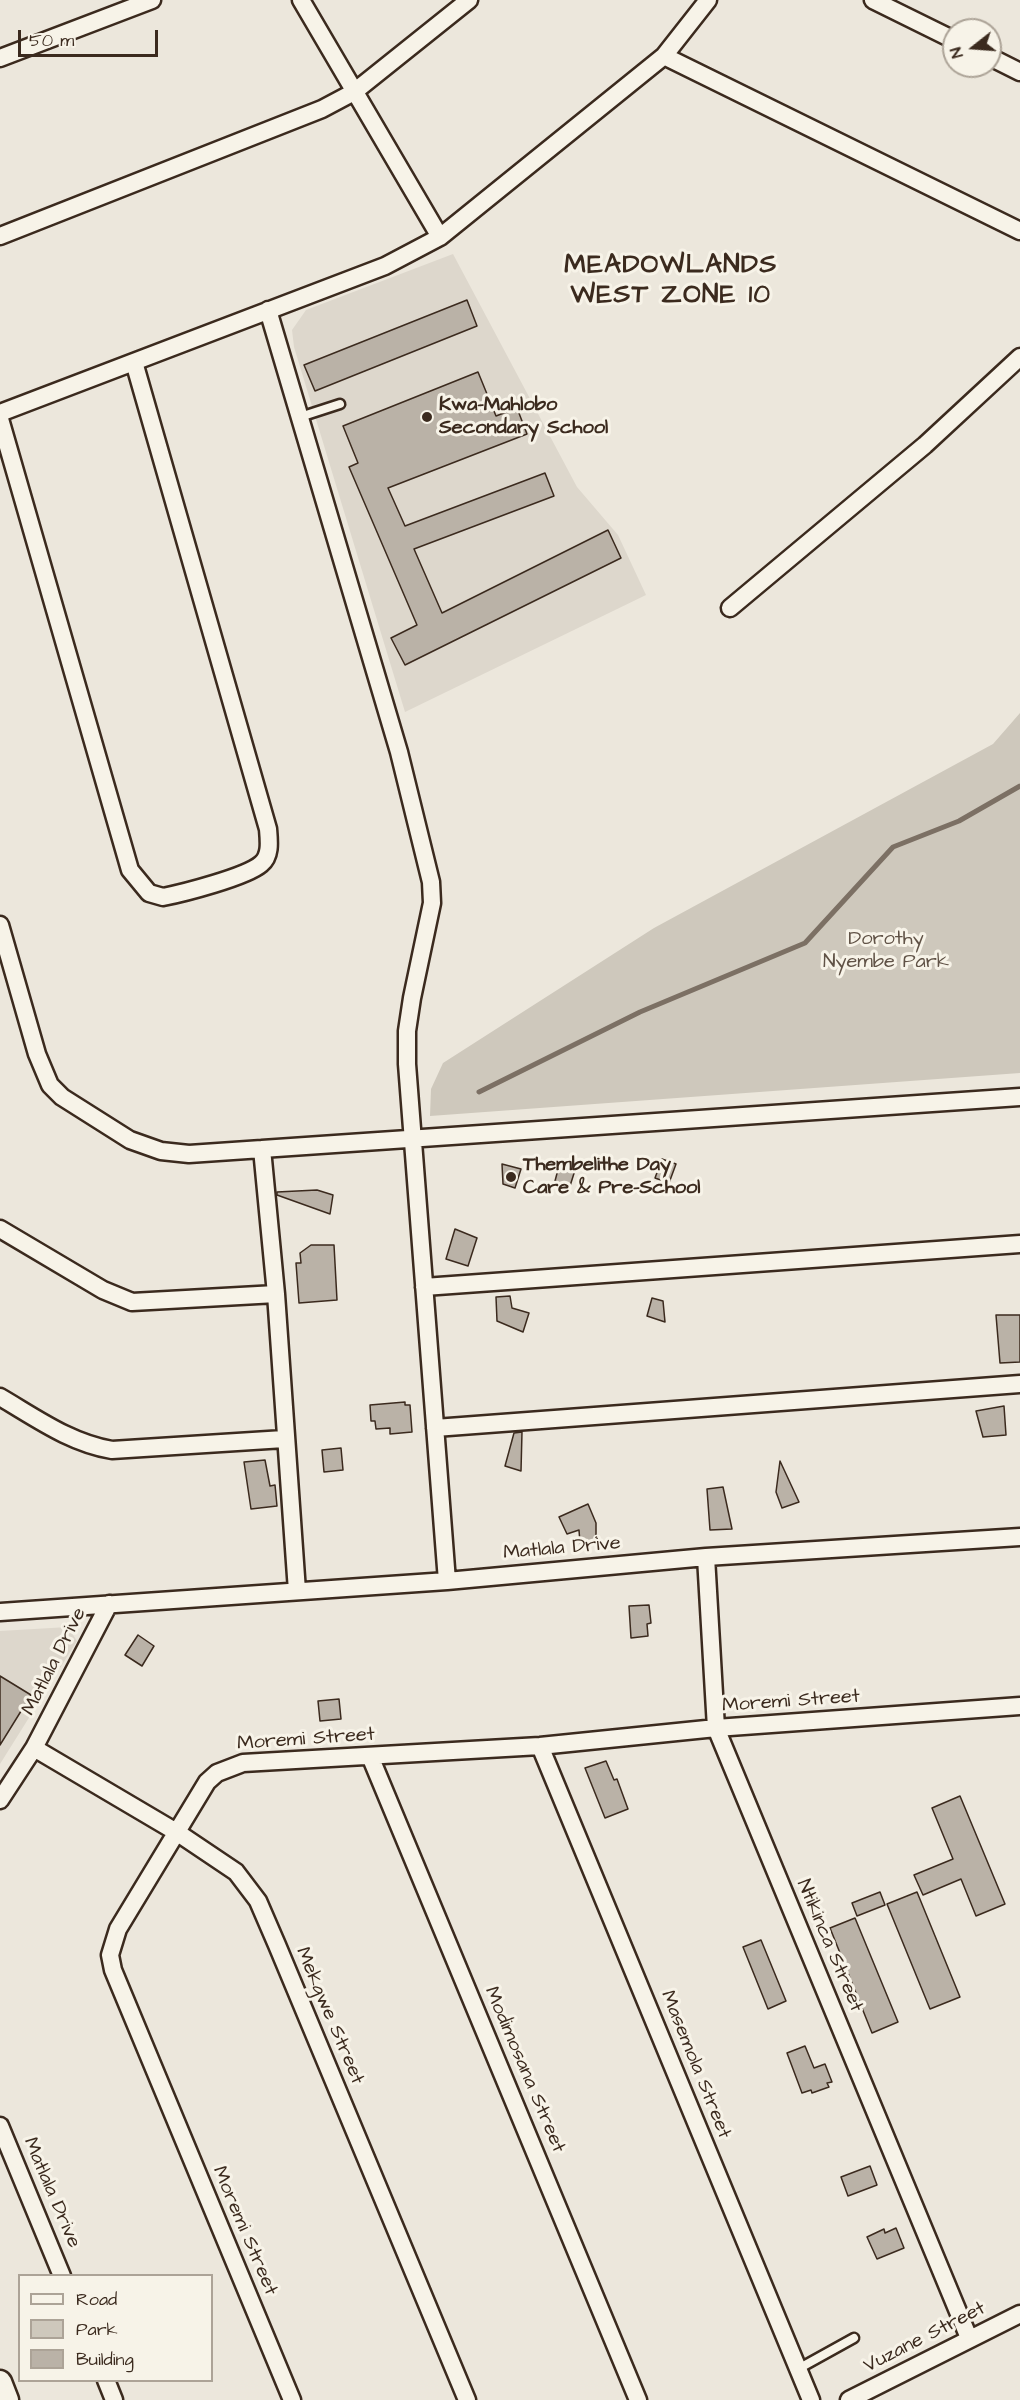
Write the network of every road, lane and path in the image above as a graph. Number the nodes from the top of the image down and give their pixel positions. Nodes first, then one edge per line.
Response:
1 (152, 0) edge
2 (301, 0) edge
3 (469, 0) edge
4 (708, 0) edge
5 (873, 0) edge
6 (942, 34) edge
7 (663, 56) junction
8 (0, 58) edge
9 (1002, 63) edge
10 (1020, 72) edge
11 (354, 92) junction
12 (1020, 231) edge
13 (0, 236) edge
14 (440, 237) junction
15 (268, 310) junction
16 (1020, 357) edge
17 (134, 362) junction
18 (340, 404) dead end
19 (0, 413) edge
20 (300, 417) junction
21 (0, 419) edge
22 (730, 608) dead end
23 (0, 925) edge
24 (2, 942) edge
25 (1020, 1096) edge
26 (414, 1139) junction
27 (262, 1149) junction
28 (0, 1229) edge
29 (1020, 1244) edge
30 (424, 1287) junction
31 (276, 1294) junction
32 (1020, 1384) edge
33 (0, 1397) edge
34 (435, 1428) junction
35 (284, 1439) junction
36 (1020, 1537) edge
37 (706, 1557) junction
38 (447, 1581) junction
39 (297, 1591) junction
40 (109, 1604) junction
41 (0, 1612) edge
42 (1020, 1706) edge
43 (716, 1728) junction
44 (540, 1746) junction
45 (34, 1748) junction
46 (370, 1756) junction
47 (0, 1800) edge
48 (178, 1833) junction
49 (0, 2127) edge
50 (61, 2274) edge
51 (1020, 2313) edge
52 (854, 2338) dead end
53 (969, 2338) junction
54 (798, 2369) junction
55 (0, 2382) edge
56 (107, 2382) edge
57 (7, 2400) edge
58 (114, 2400) edge
59 (292, 2400) edge
60 (467, 2400) edge
61 (638, 2400) edge
62 (811, 2400) edge
63 (849, 2400) edge

1 - 8 street
2 - 11 street
3 - 11 street
4 - 7 street
5 - 6 street
7 - 12 street
7 - 14 street
9 - 10 street
11 - 13 street
11 - 14 street
14 - 15 street
15 - 17 street
15 - 20 street
16 - 22 street
17 - 19 street
17 - 21 street
18 - 20 lane
20 - 26 street
23 - 24 street
24 - 27 street
25 - 26 street
26 - 27 street
26 - 30 street
27 - 31 street
28 - 31 street
29 - 30 street
30 - 34 street
31 - 35 street
32 - 34 street
33 - 35 street
34 - 38 street
35 - 39 street
36 - 37 street, Matlala Drive
37 - 38 street, Matlala Drive
37 - 43 street, Ntikinca Street
38 - 39 street, Matlala Drive
39 - 40 street, Matlala Drive
40 - 41 street, Matlala Drive
40 - 45 street, Matlala Drive
42 - 43 street, Moremi Street
43 - 44 street, Moremi Street
43 - 53 street, Ntikinca Street
44 - 46 street, Moremi Street
44 - 54 street, Masemola Street
45 - 47 street, Matlala Drive
45 - 48 street, Mekgwe Street
46 - 48 street, Moremi Street
46 - 61 street, Modimosana Street
48 - 59 street, Moremi Street
48 - 60 street, Mekgwe Street
49 - 50 street, Matlala Drive
51 - 53 street, Vuzane Street
52 - 54 lane
53 - 63 street, Vuzane Street
54 - 62 street, Masemola Street
55 - 57 main road
56 - 58 street

